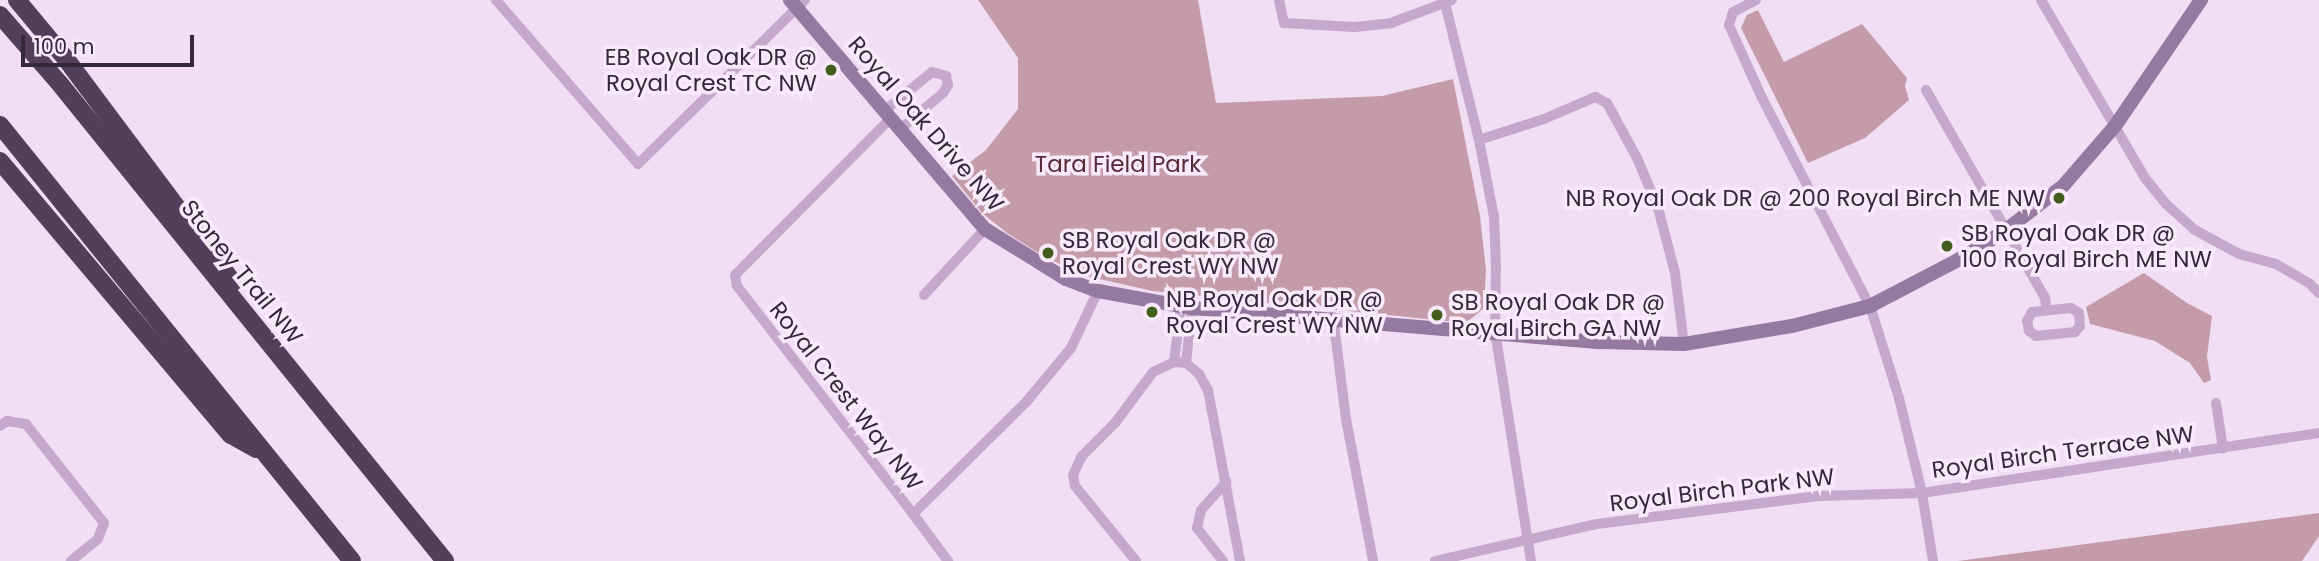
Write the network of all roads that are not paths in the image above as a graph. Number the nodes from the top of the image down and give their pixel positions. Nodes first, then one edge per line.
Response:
1 (17, 0) edge
2 (496, 0) edge
3 (1279, 0) edge
4 (1756, 0) edge
5 (2040, 0) edge
6 (2201, 0) edge
7 (1446, 1) edge
8 (797, 3) edge
9 (0, 15) edge
10 (1926, 90) dead end
11 (890, 120) junction
12 (0, 125) edge
13 (2115, 126) junction
14 (1479, 141) junction
15 (0, 161) edge
16 (985, 229) junction
17 (2006, 230) junction
18 (1098, 291) junction
19 (2319, 293) edge
20 (924, 295) dead end
21 (1870, 306) junction
22 (1186, 307) junction
23 (2047, 310) junction
24 (1333, 317) junction
25 (1495, 331) junction
26 (1684, 344) junction
27 (1174, 362) junction
28 (1186, 363) junction
29 (2216, 403) dead end
30 (0, 426) edge
31 (336, 428) junction
32 (2319, 433) edge
33 (2223, 448) junction
34 (265, 454) junction
35 (1226, 482) junction
36 (1922, 493) junction
37 (913, 514) junction
38 (1528, 541) junction
39 (71, 561) edge
40 (352, 561) edge
41 (446, 561) edge
42 (948, 561) edge
43 (1136, 561) edge
44 (1223, 561) edge
45 (1240, 561) edge
46 (1373, 561) edge
47 (1435, 561) edge
48 (1531, 561) edge
49 (1933, 561) edge

1 - 31 highway
2 - 8 street
3 - 7 street
4 - 21 street, Royal Birch Terrace NW
5 - 13 street
6 - 13 street, Royal Oak Drive NW
7 - 14 street
8 - 11 street, Royal Oak Drive NW
9 - 31 highway, Stoney Trail NW
10 - 17 street
11 - 11 street
11 - 16 street, Royal Oak Drive NW
11 - 37 street, Royal Crest Way NW
12 - 34 highway
13 - 17 street, Royal Oak Drive NW
13 - 19 street
14 - 25 street
14 - 26 street
15 - 34 highway
16 - 18 street, Royal Oak Drive NW
16 - 20 street
17 - 21 street, Royal Oak Drive NW
17 - 23 street
18 - 22 street, Royal Oak Drive NW
18 - 37 street, Royal Crest Way NW
21 - 26 street, Royal Oak Drive NW
21 - 36 street, Royal Birch Terrace NW
22 - 24 street, Royal Oak Drive NW
22 - 27 street
22 - 28 street
23 - 23 street
24 - 25 street, Royal Oak Drive NW
24 - 46 street
25 - 26 street, Royal Oak Drive NW
25 - 38 street
27 - 28 street
27 - 43 street
28 - 35 street
29 - 33 street
30 - 39 street
31 - 41 highway, Stoney Trail NW
32 - 33 street, Royal Birch Terrace NW
33 - 36 street, Royal Birch Terrace NW
34 - 40 highway
35 - 44 street
35 - 45 street
36 - 38 street, Royal Birch Park NW
36 - 49 street
37 - 42 street
38 - 47 street, Royal Birch Park NW
38 - 48 street

